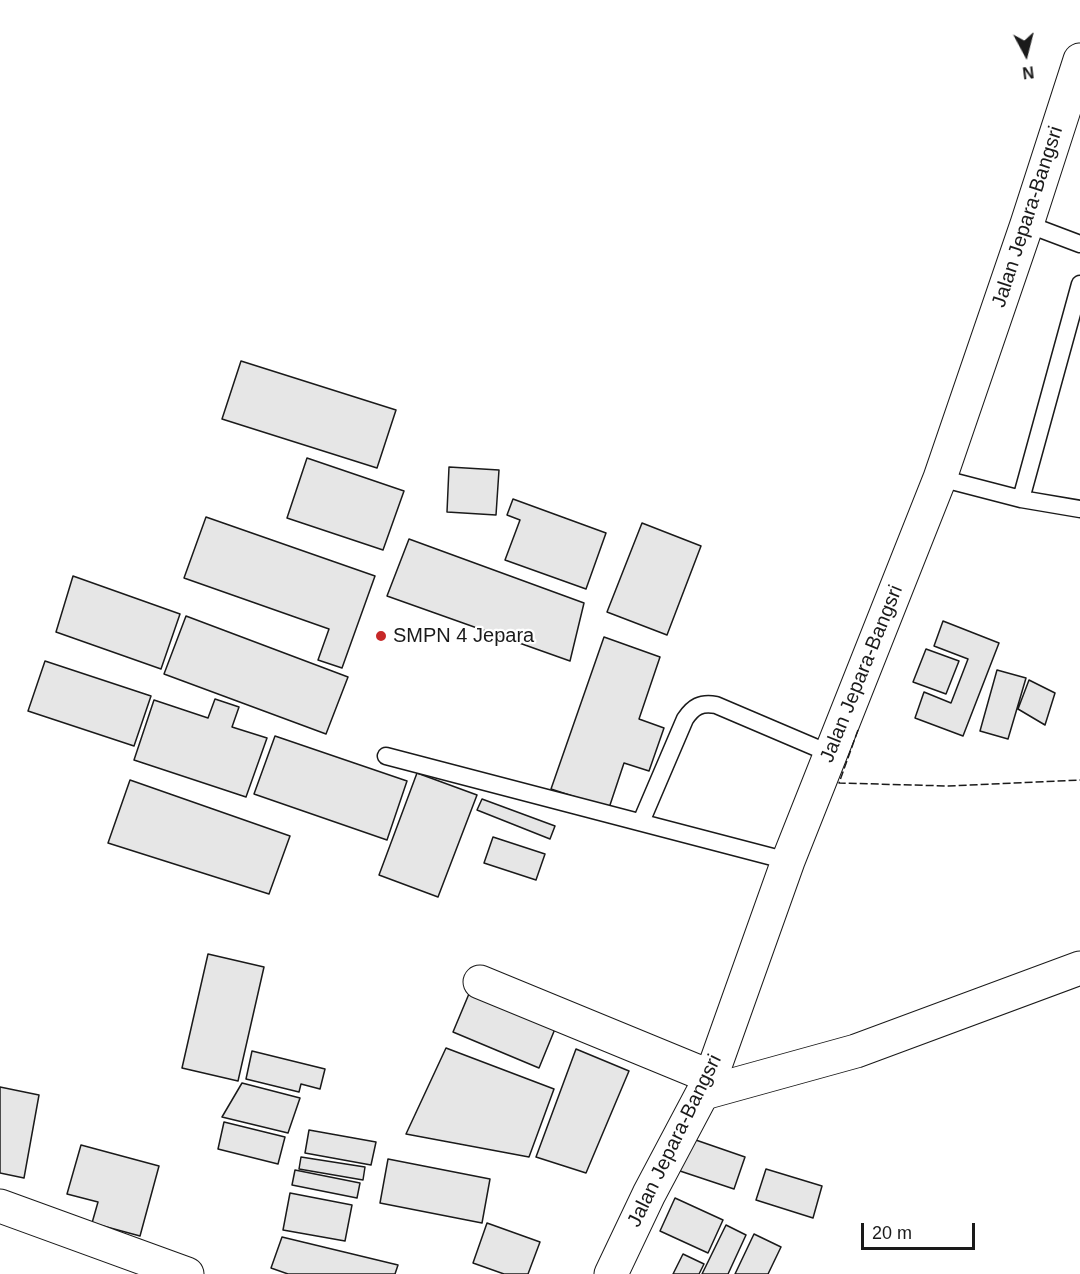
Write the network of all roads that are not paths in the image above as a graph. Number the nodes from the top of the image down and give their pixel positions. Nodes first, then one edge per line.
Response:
1 (1080, 60) edge
2 (1027, 224) junction
3 (1080, 244) edge
4 (1080, 284) edge
5 (940, 478) junction
6 (1021, 499) junction
7 (1080, 509) edge
8 (831, 754) junction
9 (386, 756) dead end
10 (641, 822) junction
11 (788, 861) junction
12 (1080, 968) edge
13 (480, 982) dead end
14 (707, 1085) junction
15 (0, 1206) edge
16 (187, 1274) edge
17 (611, 1274) edge

1 - 2 main road, Jalan Jepara-Bangsri
2 - 3 lane
2 - 5 main road, Jalan Jepara-Bangsri
4 - 6 lane
5 - 6 lane
5 - 8 main road, Jalan Jepara-Bangsri
6 - 7 lane
8 - 10 lane
8 - 11 main road, Jalan Jepara-Bangsri
9 - 10 lane
10 - 11 lane
11 - 14 main road, Jalan Jepara-Bangsri
12 - 14 main road
13 - 14 main road
14 - 17 main road, Jalan Jepara-Bangsri
15 - 16 main road

